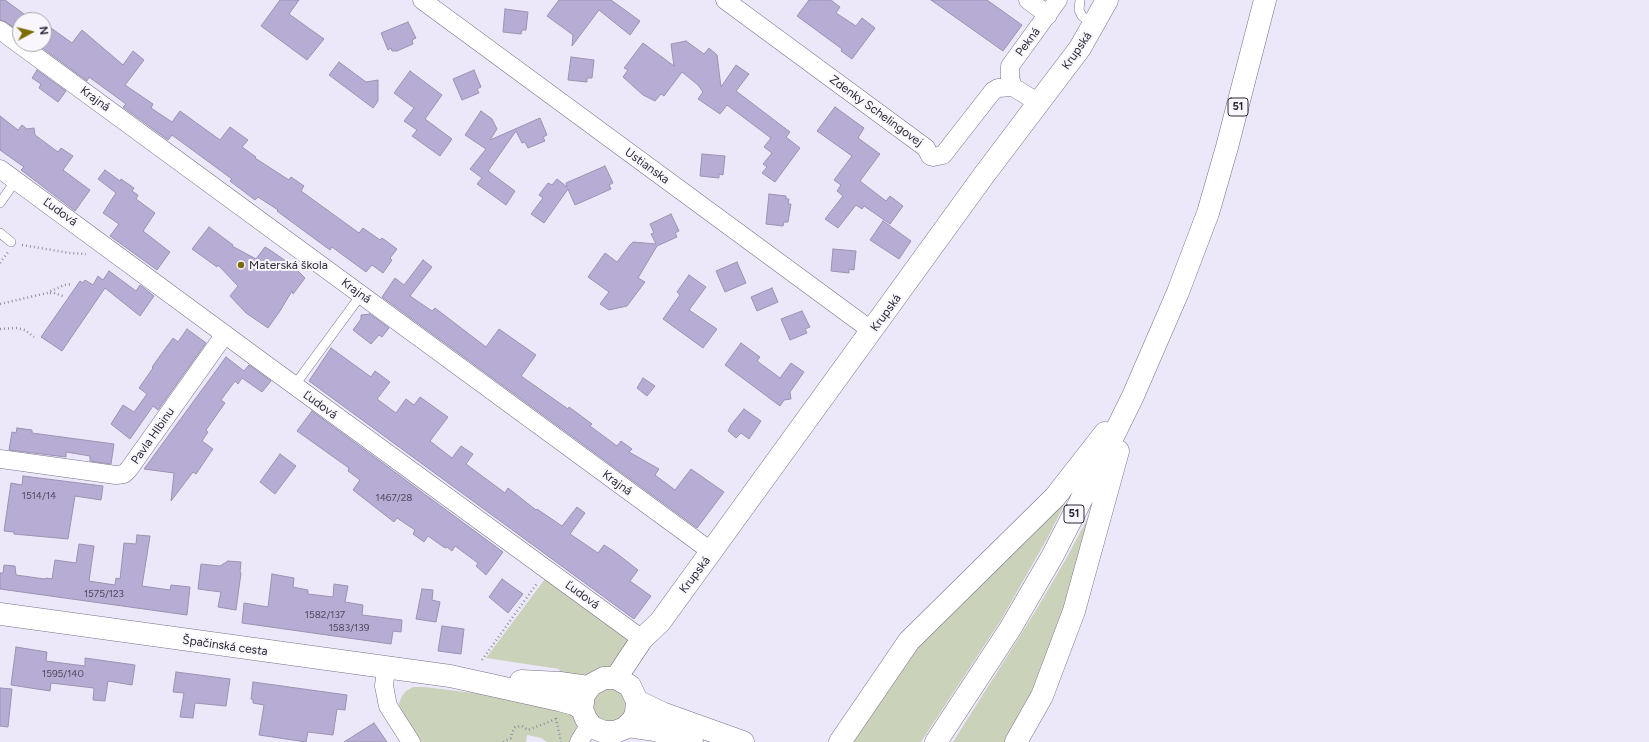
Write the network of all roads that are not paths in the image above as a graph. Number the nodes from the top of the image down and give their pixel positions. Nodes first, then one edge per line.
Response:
1 (422, 0) edge
2 (725, 0) edge
3 (1028, 0) edge
4 (1058, 0) edge
5 (1080, 0) edge
6 (1107, 0) edge
7 (1265, 0) edge
8 (1048, 15) junction
9 (1094, 26) junction
10 (0, 30) edge
11 (1013, 87) junction
12 (1039, 103) junction
13 (0, 169) edge
14 (16, 180) junction
15 (0, 203) edge
16 (0, 233) edge
17 (16, 243) road end
18 (361, 295) junction
19 (872, 331) junction
20 (225, 334) junction
21 (294, 386) junction
22 (1133, 396) junction
23 (0, 459) edge
24 (712, 552) junction
25 (0, 614) edge
26 (660, 622) junction
27 (642, 639) junction
28 (386, 668) junction
29 (450, 676) junction
30 (588, 687) junction
31 (629, 690) junction
32 (598, 729) edge
33 (411, 742) edge
34 (692, 742) edge
35 (743, 742) edge
36 (840, 742) edge
37 (936, 742) edge
38 (1016, 742) edge

1 - 19 street, Ustianska
2 - 11 street, Zdenky Schelingovej
3 - 8 street
4 - 8 street, Pekná
5 - 9 lane
6 - 9 main road, Krupská
7 - 22 main road, 51
8 - 11 street, Pekná
9 - 12 main road, Krupská
10 - 18 street, Krajná
11 - 12 street
12 - 19 main road, Krupská
13 - 14 street, Ľudová
14 - 15 lane
14 - 20 street, Ľudová
16 - 17 lane
18 - 21 lane
18 - 24 street, Krajná
19 - 24 main road, Krupská
20 - 21 street, Ľudová
20 - 23 street, Pavla Hlbinu
21 - 27 street, Ľudová
22 - 36 main road
22 - 37 main road, 51
22 - 38 main road
24 - 26 main road, Krupská
25 - 28 main road, Špačinská cesta
26 - 27 main road, Krupská
26 - 31 main road, Krupská
27 - 31 main road, Krupská
28 - 29 main road, Špačinská cesta
28 - 33 street
29 - 30 main road, Špačinská cesta
29 - 32 main road, Špačinská cesta
30 - 31 main road
30 - 32 main road
31 - 32 main road
31 - 35 main road
32 - 34 main road, Špačinská cesta

